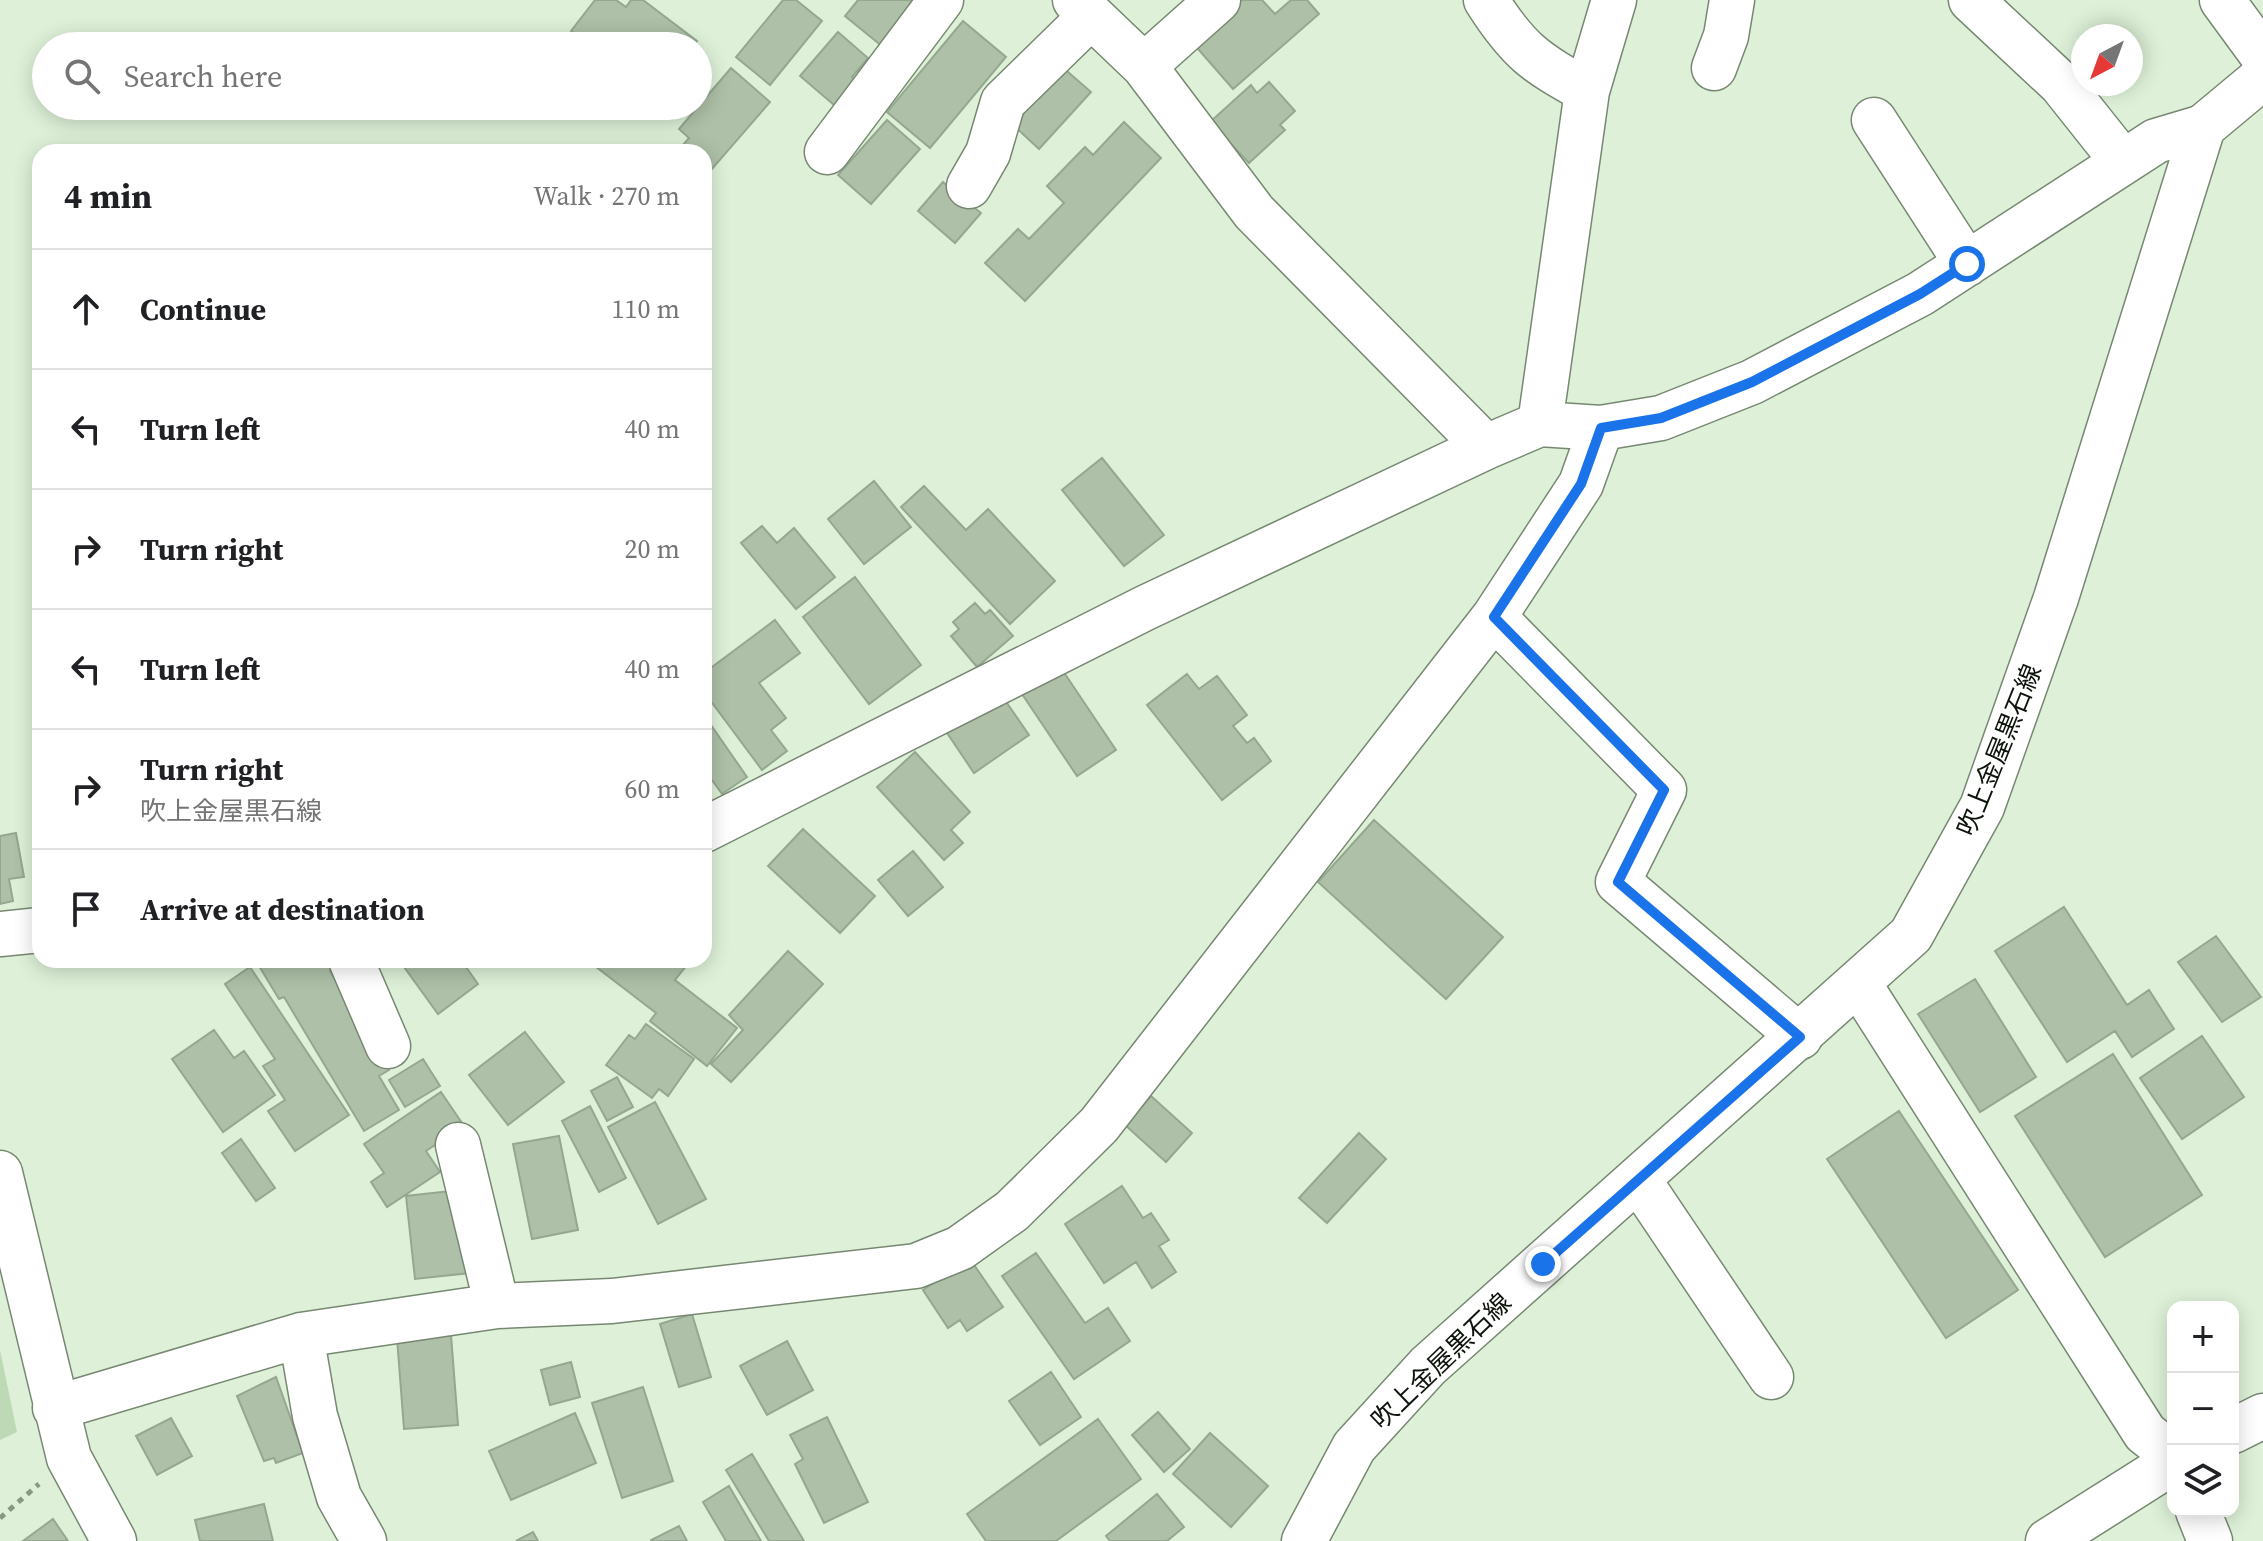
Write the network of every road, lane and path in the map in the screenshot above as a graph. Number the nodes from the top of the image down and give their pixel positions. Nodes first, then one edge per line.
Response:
1 (941, 0) edge
2 (1218, 0) edge
3 (1486, 0) edge
4 (1614, 0) edge
5 (1732, 0) edge
6 (1971, 0) edge
7 (2222, 0) edge
8 (1083, 8) edge
9 (2263, 56) edge
10 (1144, 66) junction
11 (1714, 68) dead end
12 (2263, 77) edge
13 (1587, 91) junction
14 (1874, 120) dead end
15 (2203, 127) junction
16 (827, 152) dead end
17 (2123, 162) junction
18 (969, 186) dead end
19 (1967, 264) junction
20 (1540, 424) junction
21 (1601, 428) junction
22 (1486, 447) junction
23 (1494, 617) junction
24 (712, 826) edge
25 (32, 931) edge
26 (0, 934) edge
27 (354, 968) edge
28 (1859, 984) junction
29 (1800, 1037) junction
30 (388, 1046) dead end
31 (458, 1145) dead end
32 (0, 1173) edge
33 (1638, 1179) junction
34 (497, 1306) junction
35 (301, 1335) junction
36 (1771, 1377) dead end
37 (55, 1408) junction
38 (2263, 1416) edge
39 (2239, 1428) edge
40 (2167, 1450) edge
41 (69, 1458) junction
42 (2167, 1466) edge
43 (2200, 1517) edge
44 (0, 1518) edge
45 (114, 1541) edge
46 (364, 1541) edge
47 (1304, 1541) edge
48 (2048, 1541) edge
49 (2210, 1541) edge

1 - 16 street
2 - 10 street
3 - 13 street
4 - 13 street
5 - 11 street
6 - 17 street
7 - 9 street
8 - 10 street
8 - 18 street
10 - 22 street
12 - 15 street
13 - 20 street
14 - 19 street
15 - 17 street
15 - 28 street, 吹上金屋黒石線
17 - 19 street
19 - 21 street
20 - 21 street
20 - 22 street
21 - 23 street
22 - 24 street
23 - 29 street
23 - 34 street
25 - 26 street
27 - 30 street
28 - 29 street, 吹上金屋黒石線
28 - 40 street
29 - 33 street, 吹上金屋黒石線
31 - 34 street
32 - 37 street
33 - 36 street
33 - 47 street, 吹上金屋黒石線
34 - 35 street
35 - 37 street
35 - 46 street
37 - 41 street
38 - 39 street
41 - 44 path
41 - 45 street
42 - 48 street
43 - 49 street

